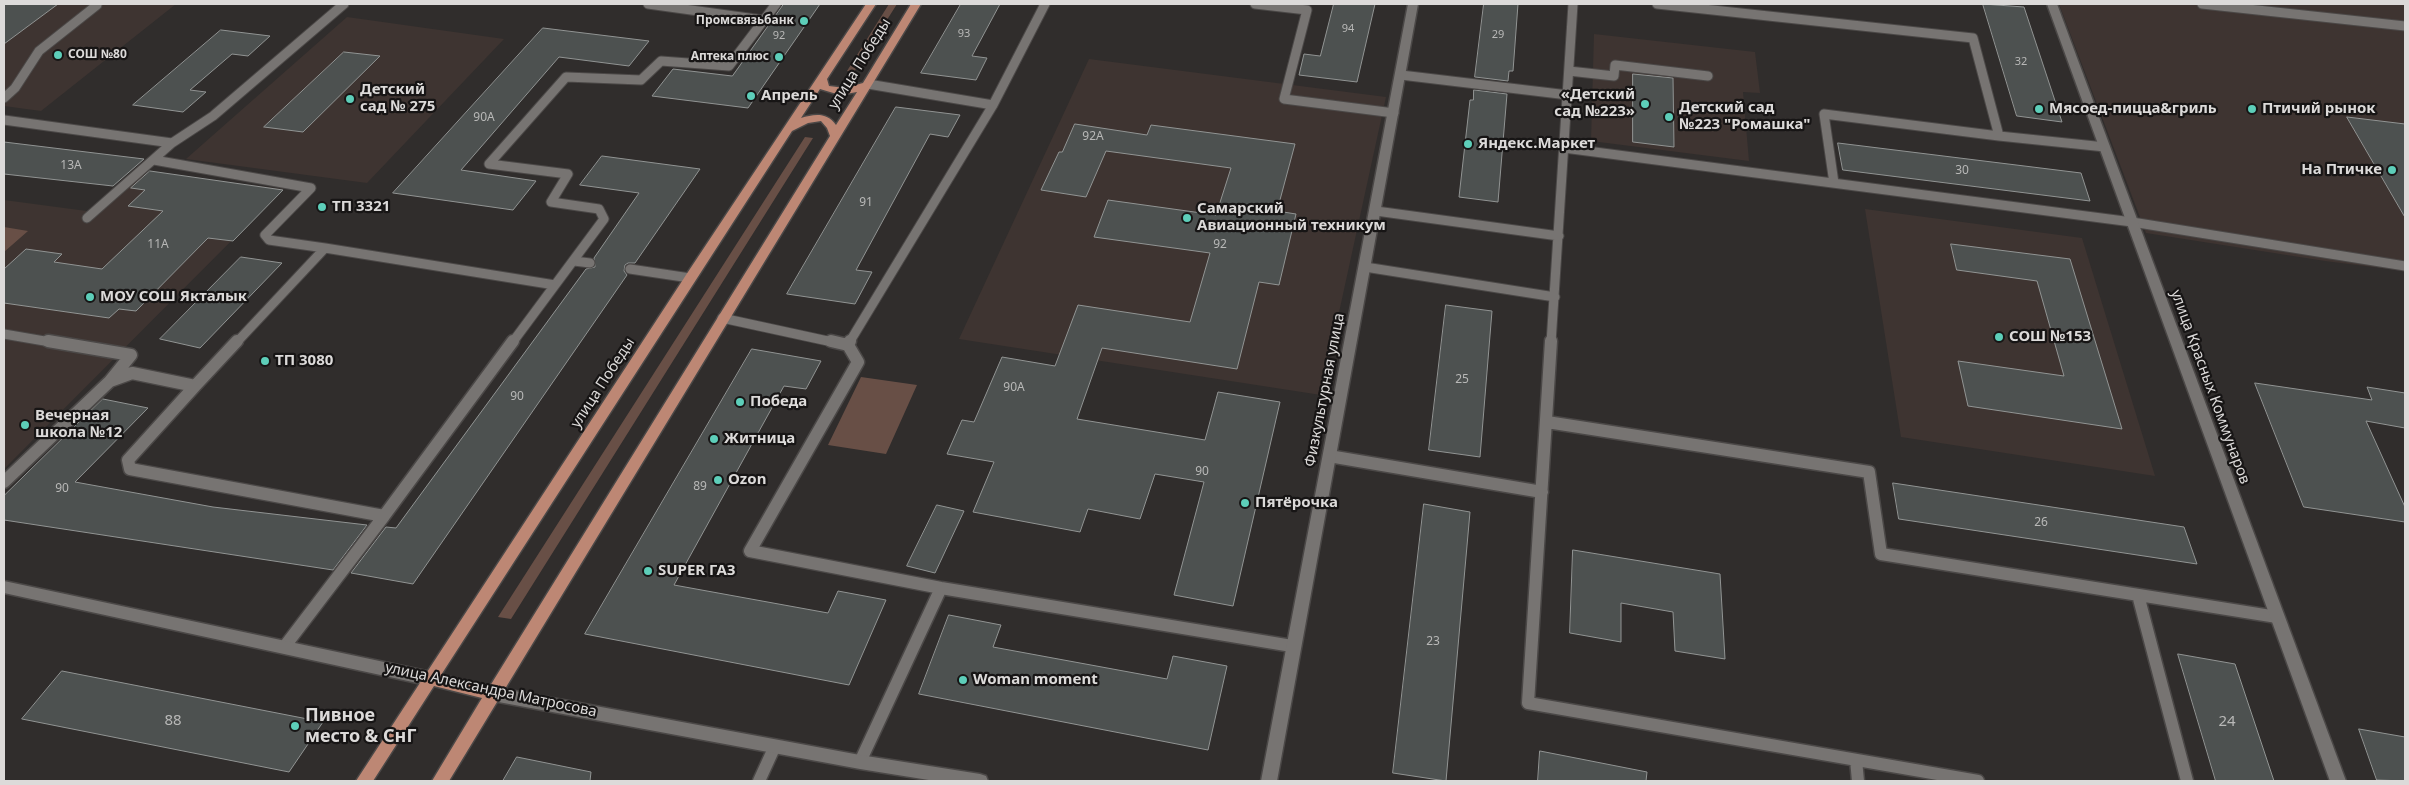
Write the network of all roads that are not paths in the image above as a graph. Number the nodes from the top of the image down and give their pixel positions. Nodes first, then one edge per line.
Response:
1 (344, 4) edge
2 (648, 4) edge
3 (776, 4) edge
4 (870, 4) edge
5 (916, 4) edge
6 (1045, 4) edge
7 (1255, 4) edge
8 (1413, 4) edge
9 (1573, 4) edge
10 (1657, 4) edge
11 (1764, 4) edge
12 (2052, 4) edge
13 (2202, 4) edge
14 (97, 5) dead end
15 (1765, 16) junction
16 (763, 20) junction
17 (2405, 26) edge
18 (1569, 71) junction
19 (1400, 75) junction
20 (1708, 76) dead end
21 (822, 79) junction
22 (867, 85) junction
23 (1568, 95) junction
24 (4, 98) edge
25 (993, 105) junction
26 (1394, 114) junction
27 (4, 120) edge
28 (787, 131) junction
29 (835, 136) junction
30 (1999, 136) junction
31 (172, 144) junction
32 (2105, 147) junction
33 (1564, 148) junction
34 (154, 160) junction
35 (1834, 183) junction
36 (1376, 211) junction
37 (87, 218) dead end
38 (2132, 222) junction
39 (1558, 236) junction
40 (325, 248) junction
41 (574, 261) junction
42 (590, 263) dead end
43 (2405, 266) edge
44 (1365, 267) junction
45 (630, 269) dead end
46 (690, 278) junction
47 (555, 285) junction
48 (1555, 297) junction
49 (722, 318) junction
50 (4, 334) edge
51 (848, 345) junction
52 (110, 381) junction
53 (195, 386) junction
54 (1547, 422) junction
55 (1329, 456) junction
56 (4, 482) edge
57 (1542, 492) junction
58 (384, 516) junction
59 (4, 587) edge
60 (940, 588) junction
61 (2138, 595) junction
62 (2278, 617) junction
63 (285, 646) junction
64 (1292, 646) junction
65 (431, 679) junction
66 (493, 694) junction
67 (775, 746) junction
68 (1856, 760) junction
69 (860, 762) junction
70 (364, 781) edge
71 (440, 781) edge
72 (759, 781) edge
73 (980, 781) edge
74 (1269, 781) edge
75 (1858, 781) edge
76 (1978, 781) edge
77 (2188, 781) edge
78 (2338, 781) edge

1 - 31 lane
2 - 16 lane
3 - 16 lane
4 - 21 main road, улица Победы
5 - 22 main road, улица Победы
6 - 25 lane
7 - 26 lane
8 - 19 street, Физкультурная улица
9 - 18 lane
10 - 15 lane
11 - 15 lane
12 - 32 street, улица Красных Коммунаров
13 - 17 lane
14 - 24 lane
15 - 30 lane
16 - 41 lane
18 - 20 lane
18 - 23 lane
19 - 23 lane
19 - 26 street, Физкультурная улица
21 - 22 main road
21 - 28 main road, улица Победы
22 - 25 lane
22 - 29 main road, улица Победы
23 - 33 lane
25 - 51 lane
26 - 36 street, Физкультурная улица
27 - 31 lane
28 - 29 main road
28 - 46 main road, улица Победы
29 - 49 main road, улица Победы
30 - 32 lane
30 - 35 lane
31 - 34 lane
32 - 38 street, улица Красных Коммунаров
33 - 35 lane
33 - 39 lane
34 - 37 lane
34 - 40 lane
35 - 38 lane
36 - 39 lane
36 - 44 street, Физкультурная улица
38 - 43 lane
38 - 62 street, улица Красных Коммунаров
39 - 48 lane
40 - 47 lane
40 - 53 lane
41 - 42 lane
41 - 47 lane
44 - 48 lane
44 - 55 street, Физкультурная улица
45 - 46 lane
46 - 65 main road, улица Победы
47 - 58 lane
48 - 54 lane
49 - 51 lane
49 - 66 main road, улица Победы
50 - 52 lane
51 - 60 lane
52 - 53 lane
52 - 56 lane
53 - 58 lane
54 - 57 lane
54 - 61 lane
55 - 57 lane
55 - 64 street, Физкультурная улица
57 - 68 lane
58 - 63 lane
59 - 63 street, улица Александра Матросова
60 - 64 lane
60 - 69 lane
61 - 62 lane
61 - 77 lane
62 - 78 street, улица Красных Коммунаров
63 - 65 street, улица Александра Матросова
64 - 74 street, Физкультурная улица
65 - 66 main road, улица Александра Матросова
65 - 70 main road, улица Победы
66 - 67 street, улица Александра Матросова
66 - 71 main road, улица Победы
67 - 69 street, улица Александра Матросова
67 - 72 lane
68 - 75 lane
68 - 76 lane
69 - 73 street, улица Александра Матросова

